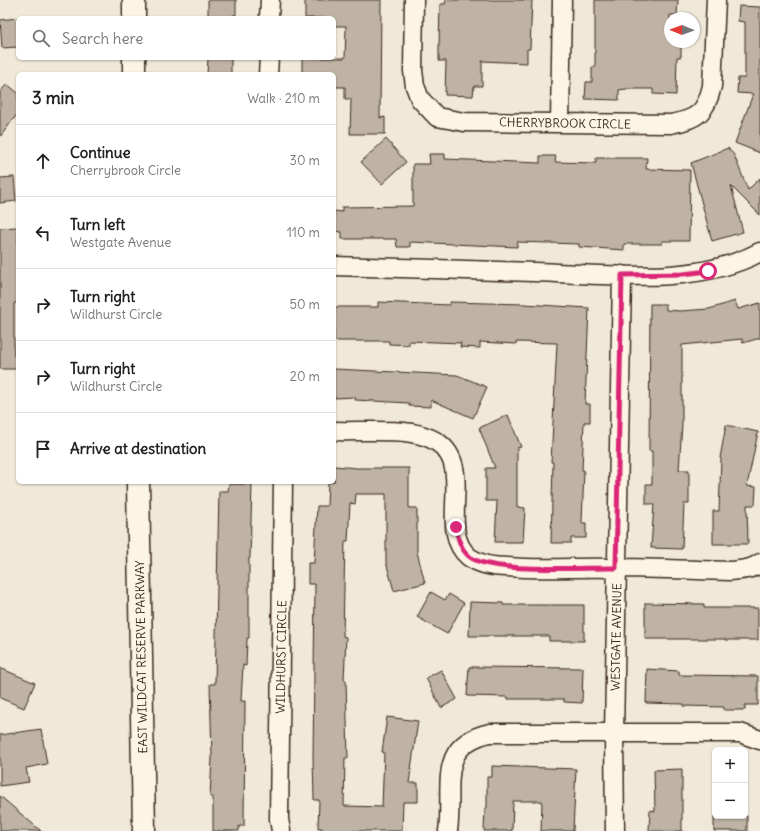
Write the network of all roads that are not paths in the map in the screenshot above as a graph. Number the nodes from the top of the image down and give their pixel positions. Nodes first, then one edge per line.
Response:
1 (134, 0) edge
2 (270, 0) edge
3 (414, 0) edge
4 (562, 0) edge
5 (716, 0) edge
6 (134, 16) edge
7 (269, 16) edge
8 (134, 60) edge
9 (269, 60) edge
10 (134, 72) edge
11 (268, 72) edge
12 (560, 124) junction
13 (760, 252) edge
14 (336, 266) edge
15 (622, 275) junction
16 (336, 431) edge
17 (138, 484) edge
18 (283, 484) edge
19 (760, 563) edge
20 (616, 568) junction
21 (614, 734) junction
22 (760, 740) edge
23 (144, 831) edge
24 (281, 831) edge
25 (448, 831) edge
26 (614, 831) edge

1 - 6 main road
2 - 7 street
3 - 12 street, CHERRYBROOK CIRCLE
4 - 12 street
5 - 12 street, CHERRYBROOK CIRCLE
8 - 10 main road
9 - 11 street
13 - 15 street
14 - 15 street
15 - 20 street, WESTGATE AVENUE
16 - 20 street
17 - 23 main road, EAST WILDCAT RESERVE PARKWAY
18 - 24 street, WILDHURST CIRCLE
19 - 20 street
20 - 21 street, WESTGATE AVENUE
21 - 22 street
21 - 25 street
21 - 26 street, WESTGATE AVENUE

